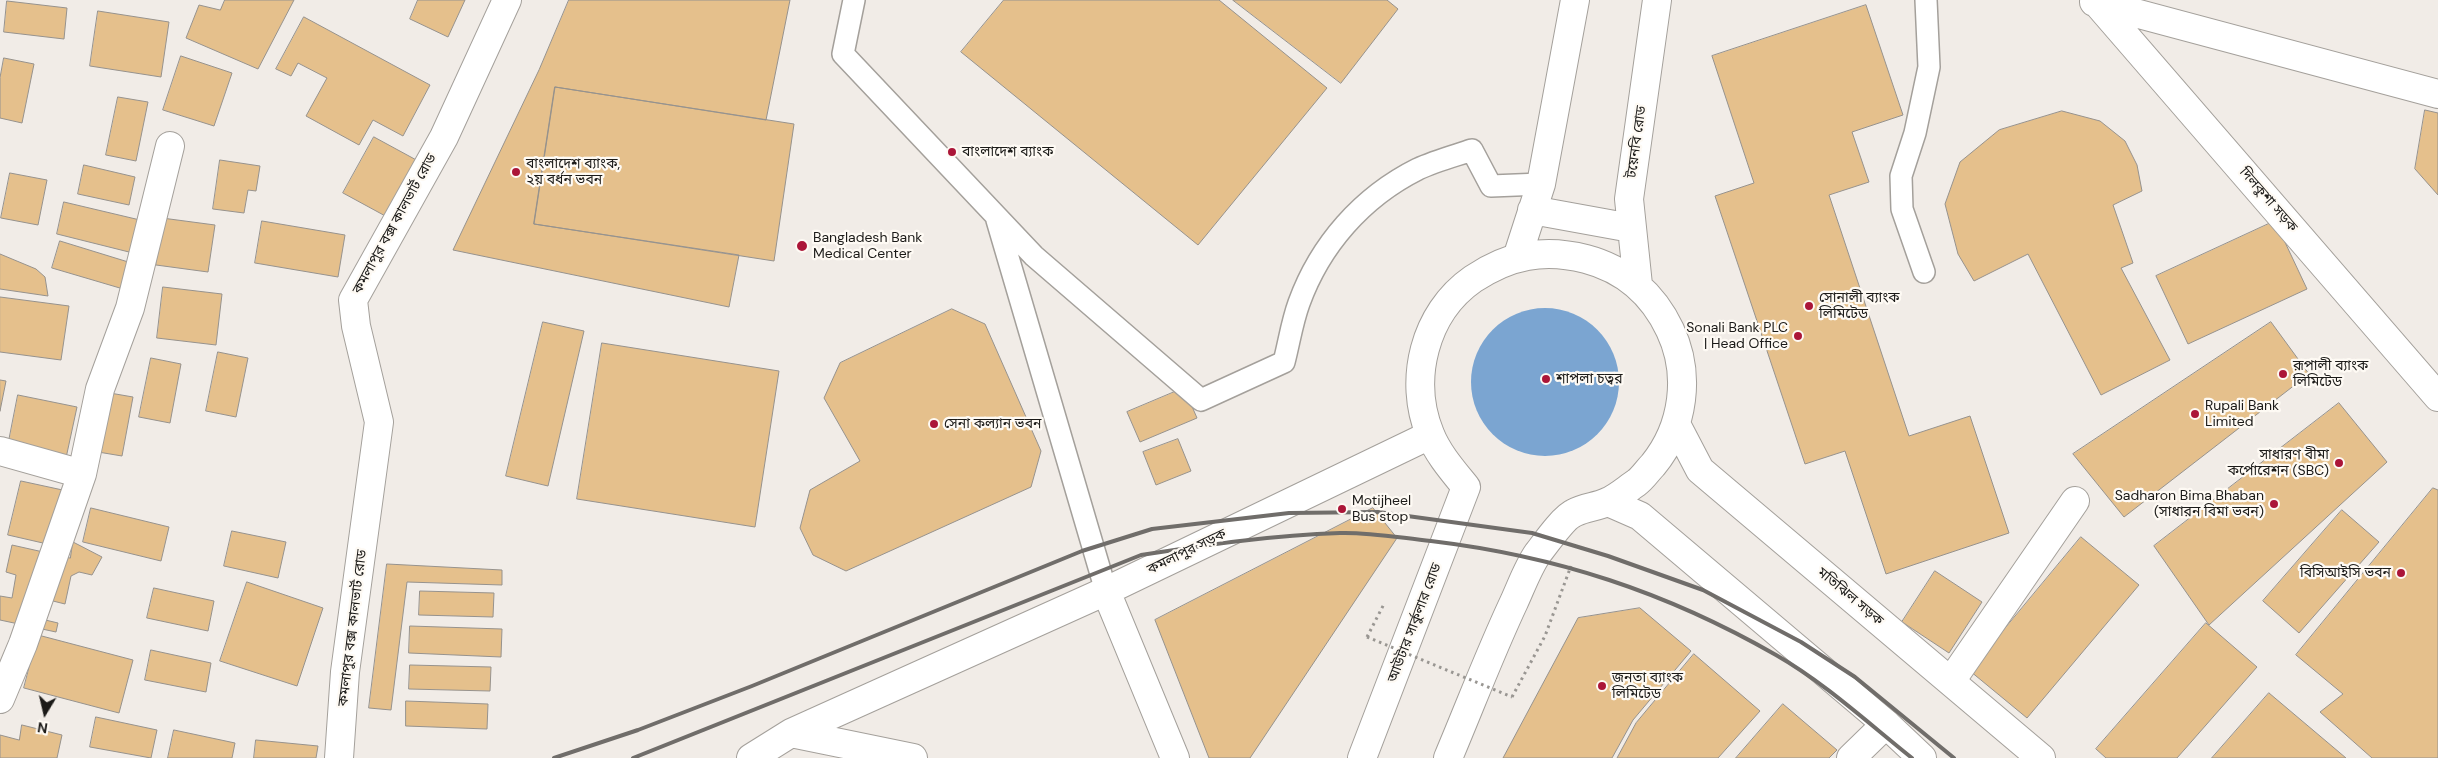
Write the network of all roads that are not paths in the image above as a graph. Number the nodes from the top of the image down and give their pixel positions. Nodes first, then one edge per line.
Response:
1 (507, 0) edge
2 (854, 0) edge
3 (1575, 0) edge
4 (1657, 0) edge
5 (1926, 0) edge
6 (2090, 1) edge
7 (2438, 94) edge
8 (170, 146) dead end
9 (1541, 184) junction
10 (1532, 210) junction
11 (996, 216) junction
12 (1632, 228) junction
13 (1517, 258) junction
14 (1924, 272) dead end
15 (1638, 285) junction
16 (2438, 397) edge
17 (1676, 424) junction
18 (1430, 435) junction
19 (0, 451) edge
20 (82, 474) junction
21 (2076, 501) dead end
22 (1608, 502) junction
23 (1106, 591) junction
24 (1951, 681) junction
25 (0, 699) edge
26 (1886, 724) junction
27 (791, 732) junction
28 (340, 758) edge
29 (751, 758) edge
30 (914, 758) edge
31 (1175, 758) edge
32 (1362, 758) edge
33 (1448, 758) edge
34 (1851, 758) edge
35 (1922, 758) edge
36 (2040, 758) edge

1 - 28 street, কমলাপুর বক্স কালভার্ট রোড
2 - 11 lane
3 - 9 street
4 - 12 street, টয়েনবি রোড
5 - 14 lane
6 - 7 street, দিলকুশা সড়ক
6 - 16 street, দিলকুশা সড়ক
8 - 20 street
9 - 10 street
9 - 11 lane
10 - 12 street
10 - 13 street
11 - 23 lane
12 - 15 street, টয়েনবি রোড
13 - 15 street
13 - 18 street
15 - 17 street
17 - 22 street
17 - 24 street, মতিঝিল সড়ক
18 - 23 street, কমলাপুর সড়ক
18 - 32 street, আউটার সার্কুলার রোড
19 - 20 street
20 - 25 street
21 - 24 street
22 - 26 street
22 - 33 street
23 - 27 street, কমলাপুর সড়ক
23 - 31 street
24 - 36 street, মতিঝিল সড়ক
26 - 34 street
26 - 35 street
27 - 29 street
27 - 30 street

